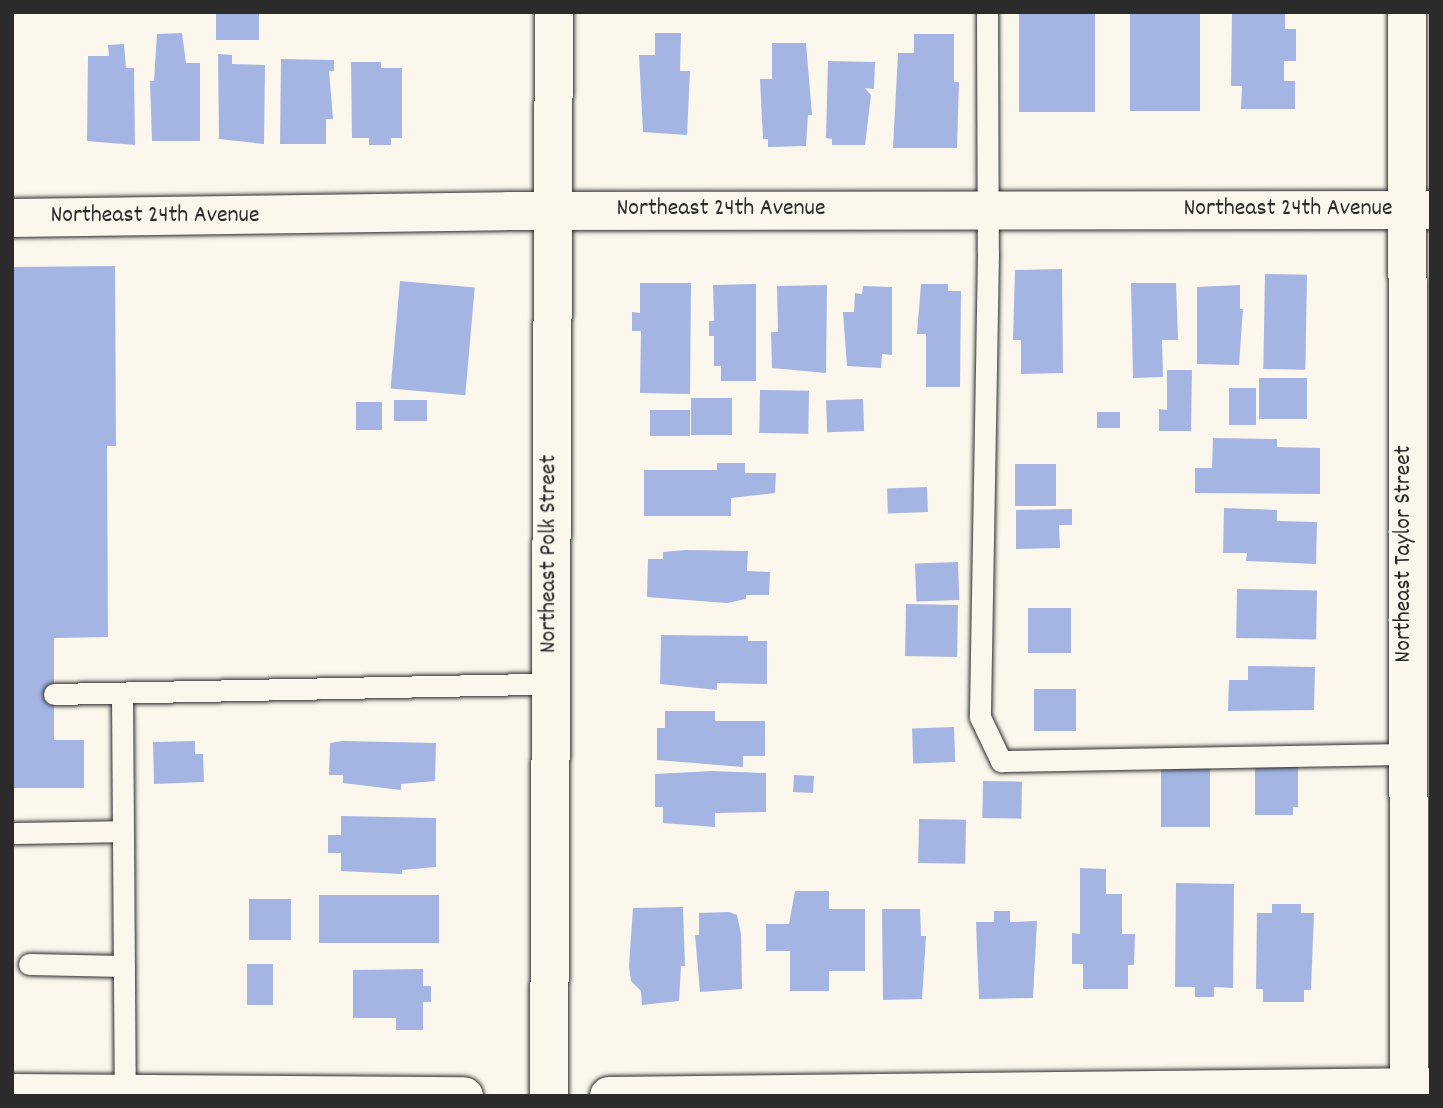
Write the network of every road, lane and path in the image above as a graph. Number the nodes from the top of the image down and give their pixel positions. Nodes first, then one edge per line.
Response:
1 (554, 12) edge
2 (987, 12) edge
3 (1407, 12) edge
4 (988, 210) junction
5 (1418, 210) edge
6 (550, 211) junction
7 (12, 218) edge
8 (1418, 420) edge
9 (550, 684) junction
10 (122, 693) junction
11 (54, 695) dead end
12 (1406, 754) junction
13 (122, 831) junction
14 (12, 833) edge
15 (29, 964) dead end
16 (124, 966) junction
17 (1416, 1090) edge
18 (12, 1093) edge
19 (125, 1094) edge
20 (876, 1094) edge
21 (464, 1096) edge
22 (549, 1096) edge
23 (609, 1096) edge

1 - 6 street, Northeast Polk Street
2 - 4 lane
3 - 5 street, Northeast Taylor Street
4 - 5 street, Northeast 24th Avenue
4 - 6 street, Northeast 24th Avenue
4 - 12 lane
5 - 8 street, Northeast Taylor Street
6 - 7 street, Northeast 24th Avenue
6 - 9 street, Northeast Polk Street
8 - 12 street, Northeast Taylor Street
9 - 10 lane
9 - 22 street, Northeast Polk Street
10 - 11 lane
10 - 13 lane
12 - 17 street, Northeast Taylor Street
13 - 14 lane
13 - 16 lane
15 - 16 lane
16 - 19 lane
17 - 20 street
18 - 19 street
19 - 21 street
20 - 23 street

